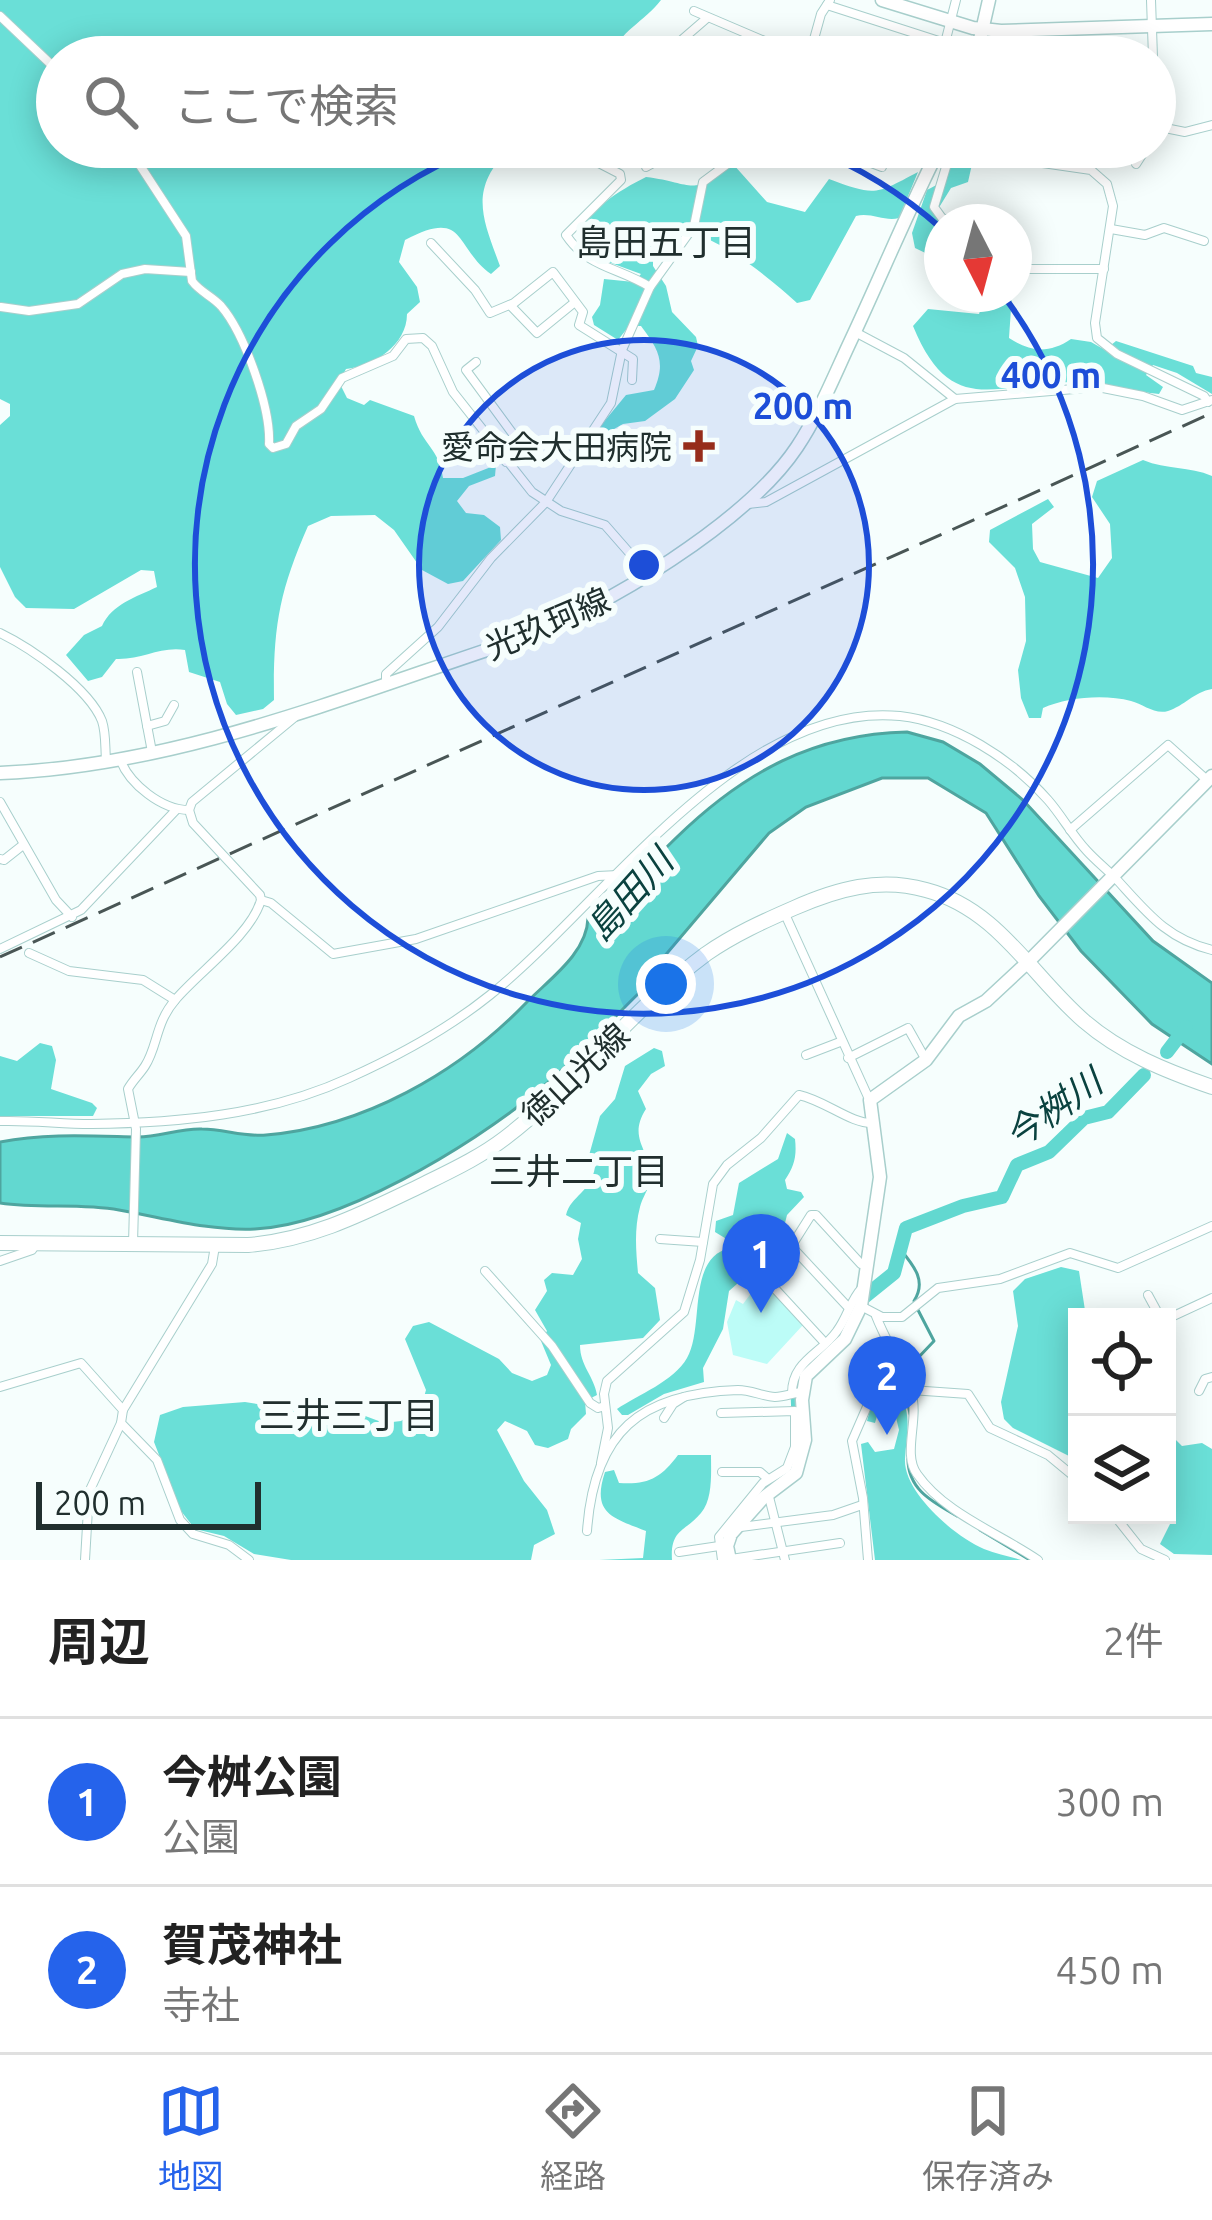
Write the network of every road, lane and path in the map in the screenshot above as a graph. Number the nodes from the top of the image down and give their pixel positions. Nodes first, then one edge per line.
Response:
1 (882, 0) edge
2 (956, 0) edge
3 (989, 0) edge
4 (1151, 0) edge
5 (829, 2) edge
6 (694, 11) dead end
7 (0, 16) edge
8 (707, 18) junction
9 (951, 21) junction
10 (1212, 24) edge
11 (1152, 26) junction
12 (983, 30) junction
13 (687, 36) edge
14 (752, 36) edge
15 (814, 36) edge
16 (925, 36) edge
17 (947, 36) edge
18 (981, 36) edge
19 (1153, 36) edge
20 (36, 50) edge
21 (1212, 125) edge
22 (1176, 130) edge
23 (142, 168) edge
24 (608, 168) edge
25 (722, 168) edge
26 (930, 168) edge
27 (946, 168) edge
28 (1081, 168) edge
29 (935, 204) edge
30 (1111, 229) junction
31 (1204, 241) dead end
32 (431, 243) dead end
33 (1032, 268) edge
34 (1104, 269) junction
35 (191, 272) junction
36 (650, 287) junction
37 (575, 302) junction
38 (510, 305) junction
39 (1, 307) edge
40 (855, 332) junction
41 (622, 350) junction
42 (476, 362) dead end
43 (632, 380) dead end
44 (955, 399) junction
45 (1210, 401) edge
46 (506, 462) junction
47 (546, 502) junction
48 (745, 503) junction
49 (647, 573) junction
50 (0, 634) edge
51 (137, 672) dead end
52 (386, 683) junction
53 (174, 705) dead end
54 (296, 712) junction
55 (147, 726) junction
56 (252, 727) junction
57 (259, 748) junction
58 (153, 754) junction
59 (113, 760) junction
60 (0, 773) edge
61 (1210, 778) edge
62 (0, 802) edge
63 (176, 810) junction
64 (189, 810) junction
65 (1070, 830) junction
66 (23, 845) junction
67 (0, 859) edge
68 (618, 874) junction
69 (1112, 880) junction
70 (261, 900) junction
71 (784, 912) junction
72 (72, 917) junction
73 (0, 949) edge
74 (1212, 950) edge
75 (29, 953) dead end
76 (1032, 959) junction
77 (175, 1000) junction
78 (840, 1042) junction
79 (806, 1055) dead end
80 (848, 1058) junction
81 (926, 1060) junction
82 (1212, 1087) edge
83 (871, 1100) junction
84 (0, 1120) edge
85 (874, 1123) junction
86 (135, 1126) junction
87 (1212, 1226) edge
88 (133, 1239) junction
89 (660, 1239) dead end
90 (703, 1242) junction
91 (0, 1243) edge
92 (37, 1243) junction
93 (214, 1246) junction
94 (791, 1246) junction
95 (0, 1261) edge
96 (868, 1264) junction
97 (485, 1271) dead end
98 (1148, 1295) dead end
99 (1212, 1298) edge
100 (854, 1306) junction
101 (1156, 1308) edge
102 (1176, 1313) edge
103 (875, 1315) junction
104 (825, 1343) junction
105 (1212, 1376) edge
106 (0, 1388) edge
107 (1199, 1391) dead end
108 (797, 1392) junction
109 (912, 1393) junction
110 (684, 1396) junction
111 (779, 1397) junction
112 (123, 1410) junction
113 (607, 1410) junction
114 (780, 1412) junction
115 (721, 1413) dead end
116 (664, 1418) dead end
117 (628, 1422) junction
118 (122, 1423) junction
119 (601, 1463) junction
120 (722, 1472) dead end
121 (1068, 1472) edge
122 (770, 1488) junction
123 (862, 1504) junction
124 (777, 1523) junction
125 (1121, 1524) edge
126 (739, 1526) junction
127 (587, 1531) dead end
128 (840, 1543) dead end
129 (679, 1552) dead end
130 (725, 1554) edge
131 (784, 1556) edge
132 (85, 1560) edge
133 (249, 1560) edge
134 (868, 1560) edge
135 (1038, 1560) edge
136 (1165, 1560) edge

1 - 9 street
2 - 9 street
3 - 12 street
4 - 11 street
5 - 15 street
5 - 16 street
6 - 8 street
7 - 20 street
8 - 13 street
8 - 14 street
9 - 12 street
9 - 17 street
10 - 11 street
11 - 12 street
11 - 19 street
12 - 18 street
21 - 22 street
23 - 35 street
24 - 36 street
25 - 36 street
26 - 40 street, 光玖珂線
27 - 29 street
28 - 30 street
30 - 31 street
30 - 34 street
32 - 38 street
33 - 34 street
34 - 45 street
35 - 39 street
35 - 46 street
36 - 41 street
37 - 38 street
37 - 38 street
37 - 41 street
40 - 44 street
40 - 48 street, 光玖珂線
41 - 43 street
41 - 47 street
42 - 46 street
44 - 45 street
44 - 48 street
46 - 47 street
47 - 49 street
47 - 52 street
48 - 49 street, 光玖珂線
49 - 52 street, 光玖珂線
50 - 59 street
51 - 55 street
52 - 54 street, 光玖珂線
53 - 55 street
54 - 56 street, 光玖珂線
54 - 57 street
55 - 58 street
56 - 57 street
56 - 58 street, 光玖珂線
57 - 64 street
58 - 59 street, 光玖珂線
59 - 60 street, 光玖珂線
59 - 63 street
61 - 65 street
61 - 69 street
62 - 66 street
63 - 64 street
63 - 72 street
64 - 70 street
65 - 68 street
65 - 69 street
66 - 67 street
66 - 72 street
68 - 70 street
68 - 86 street
69 - 74 street
69 - 76 street
70 - 77 street
71 - 76 main road, 徳山光線
71 - 78 street
71 - 93 main road, 徳山光線
72 - 73 street
75 - 77 street
76 - 81 street
76 - 82 main road, 徳山光線
77 - 86 street
78 - 79 street
78 - 80 street
80 - 81 street
80 - 83 street
81 - 83 street
83 - 85 street
84 - 86 street
85 - 90 street
85 - 96 street
86 - 88 street
87 - 103 street
88 - 92 main road, 徳山光線
88 - 93 main road, 徳山光線
89 - 90 street
90 - 113 street
91 - 92 main road, 徳山光線
92 - 95 street
93 - 112 street
94 - 96 street
94 - 100 street
94 - 104 street
96 - 100 street
97 - 113 street
98 - 101 street
99 - 102 street
100 - 103 street
100 - 104 street
100 - 108 street
103 - 109 street
104 - 108 street
105 - 107 street
106 - 112 street
108 - 111 street
108 - 122 street
109 - 121 street
109 - 123 street
109 - 135 street
110 - 111 street
110 - 116 street
110 - 117 street
111 - 114 street
112 - 118 street
113 - 117 street
113 - 119 street
114 - 115 street
114 - 122 street
117 - 119 street
118 - 132 street
118 - 133 street
119 - 127 street
120 - 122 street
122 - 124 street
122 - 126 street
122 - 130 street
123 - 124 street
123 - 134 street
124 - 126 street
124 - 131 street
125 - 136 street
126 - 130 street
128 - 131 street
129 - 130 street
130 - 131 street

